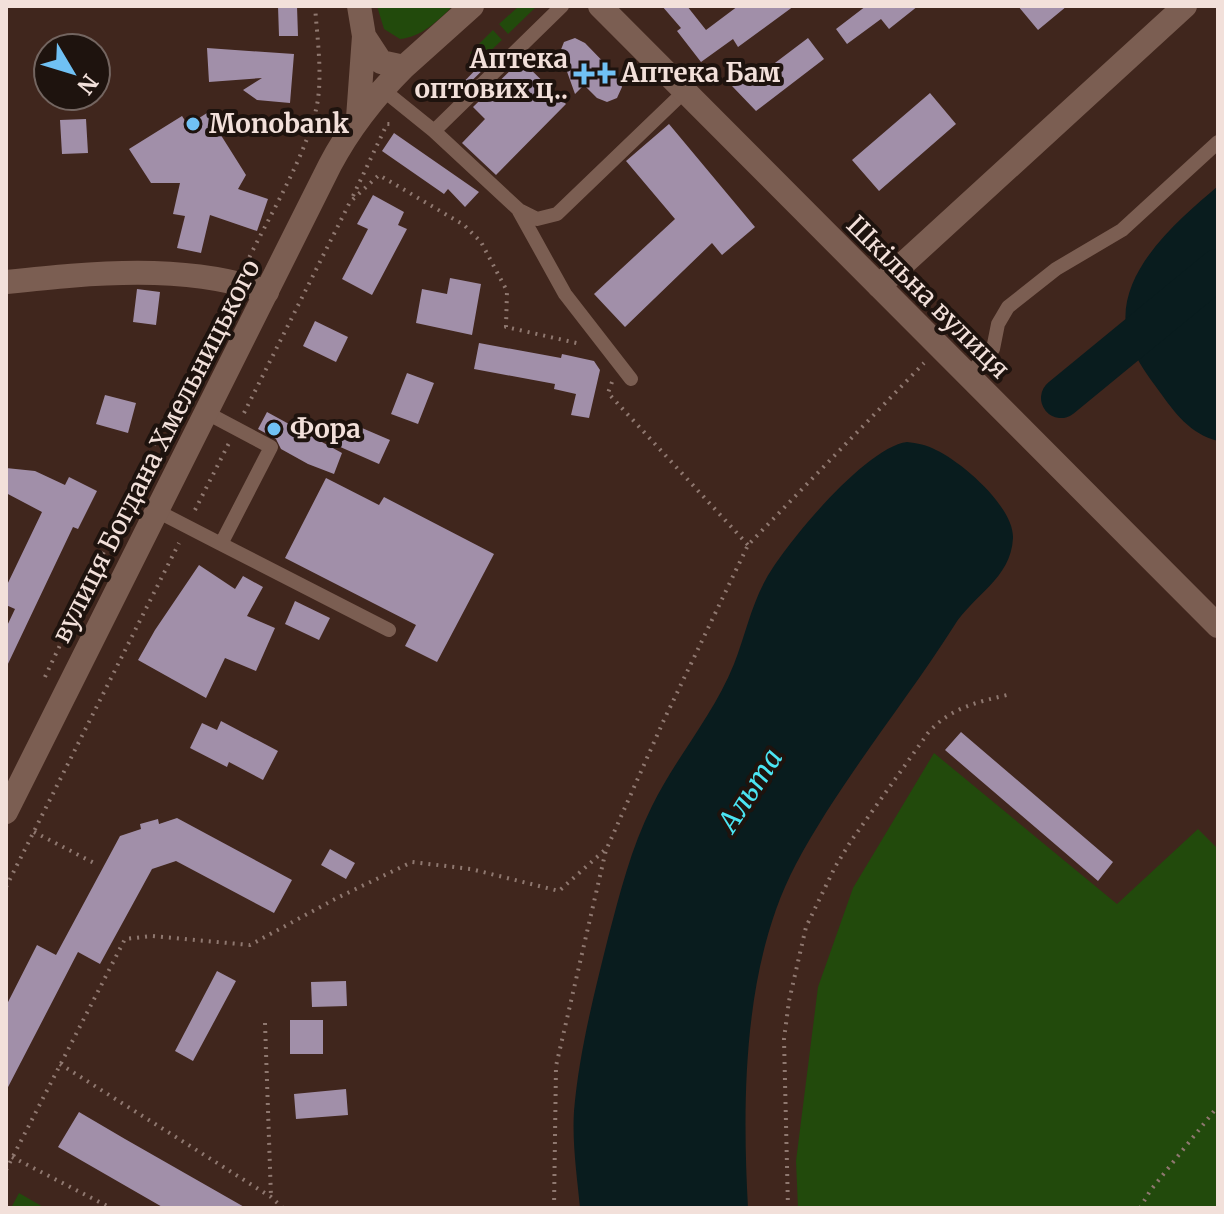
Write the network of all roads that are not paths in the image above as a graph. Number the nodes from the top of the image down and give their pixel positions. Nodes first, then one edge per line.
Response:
1 (359, 6) edge
2 (472, 6) edge
3 (562, 6) edge
4 (600, 6) edge
5 (1185, 6) edge
6 (364, 36) junction
7 (404, 67) junction
8 (382, 89) junction
9 (685, 91) junction
10 (358, 118) junction
11 (434, 131) junction
12 (1218, 142) edge
13 (519, 210) junction
14 (6, 282) edge
15 (879, 286) junction
16 (267, 292) junction
17 (967, 376) junction
18 (631, 379) dead end
19 (207, 413) junction
20 (157, 511) junction
21 (221, 544) junction
22 (1218, 626) edge
23 (389, 630) dead end
24 (6, 812) edge

1 - 6 main road, вулиця Богдана Хмельницького
2 - 7 main road, вулиця Богдана Хмельницького
3 - 11 lane
4 - 9 main road, Шкільна вулиця
5 - 15 main road
6 - 7 main road
6 - 10 main road, вулиця Богдана Хмельницького
7 - 8 main road, вулиця Богдана Хмельницького
8 - 10 main road, вулиця Богдана Хмельницького
8 - 11 lane
9 - 13 lane
9 - 15 main road, Шкільна вулиця
10 - 16 main road, вулиця Богдана Хмельницького
11 - 13 lane
12 - 17 lane
13 - 18 lane
14 - 16 main road
15 - 17 main road, Шкільна вулиця
16 - 19 main road, вулиця Богдана Хмельницького
17 - 22 main road, Шкільна вулиця
19 - 20 main road, вулиця Богдана Хмельницького
19 - 21 lane
20 - 21 lane
20 - 24 main road, вулиця Богдана Хмельницького
21 - 23 lane

